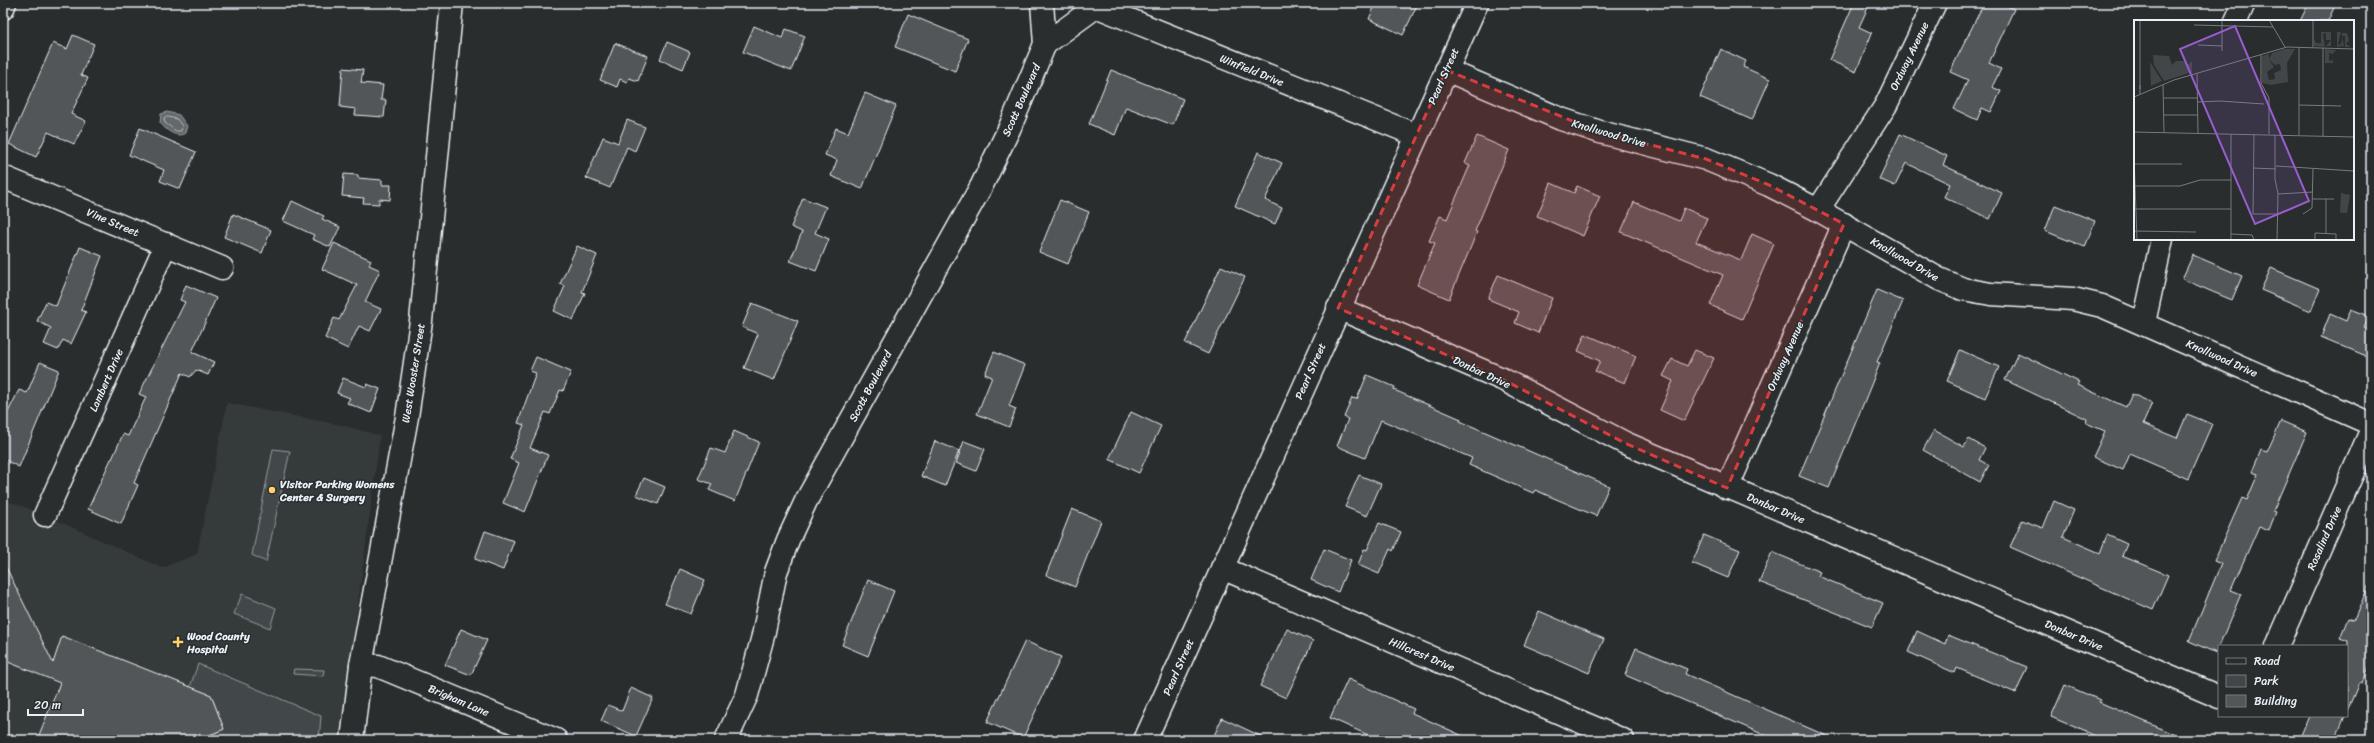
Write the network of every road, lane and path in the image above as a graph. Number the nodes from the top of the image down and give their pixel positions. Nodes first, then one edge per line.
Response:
1 (5, 3) edge
2 (452, 3) edge
3 (1042, 3) edge
4 (1477, 3) edge
5 (1935, 3) edge
6 (2244, 3) edge
7 (1093, 5) edge
8 (3, 8) edge
9 (2236, 20) edge
10 (1045, 44) junction
11 (1446, 70) junction
12 (1416, 135) junction
13 (3, 177) edge
14 (1818, 210) junction
15 (1844, 224) junction
16 (2162, 240) edge
17 (166, 244) junction
18 (222, 268) dead end
19 (1338, 308) junction
20 (2144, 323) junction
21 (2371, 424) edge
22 (2371, 432) edge
23 (1727, 488) junction
24 (45, 515) dead end
25 (1222, 568) junction
26 (2277, 645) edge
27 (361, 664) junction
28 (2218, 697) edge
29 (352, 740) edge
30 (556, 740) edge
31 (726, 740) edge
32 (1145, 740) edge
33 (1623, 740) edge

1 - 8 street
2 - 27 street, West Wooster Street
3 - 10 street, Scott Boulevard
4 - 11 street, Pearl Street
5 - 14 street, Ordway Avenue
6 - 9 street
7 - 10 street
7 - 12 street, Winfield Drive
10 - 31 street, Scott Boulevard
11 - 12 street, Pearl Street
11 - 14 street, Knollwood Drive
12 - 19 street, Pearl Street
13 - 17 street, Vine Street
14 - 15 street, Knollwood Drive
15 - 20 street, Knollwood Drive
15 - 23 street, Ordway Avenue
16 - 20 street
17 - 18 street, Vine Street
17 - 24 street, Lambert Drive
19 - 23 street, Donbar Drive
19 - 25 street, Pearl Street
20 - 21 street, Knollwood Drive
22 - 26 street, Rosalind Drive
23 - 28 street, Donbar Drive
25 - 32 street, Pearl Street
25 - 33 street, Hillcrest Drive
27 - 29 street, West Wooster Street
27 - 30 street, Brigham Lane

